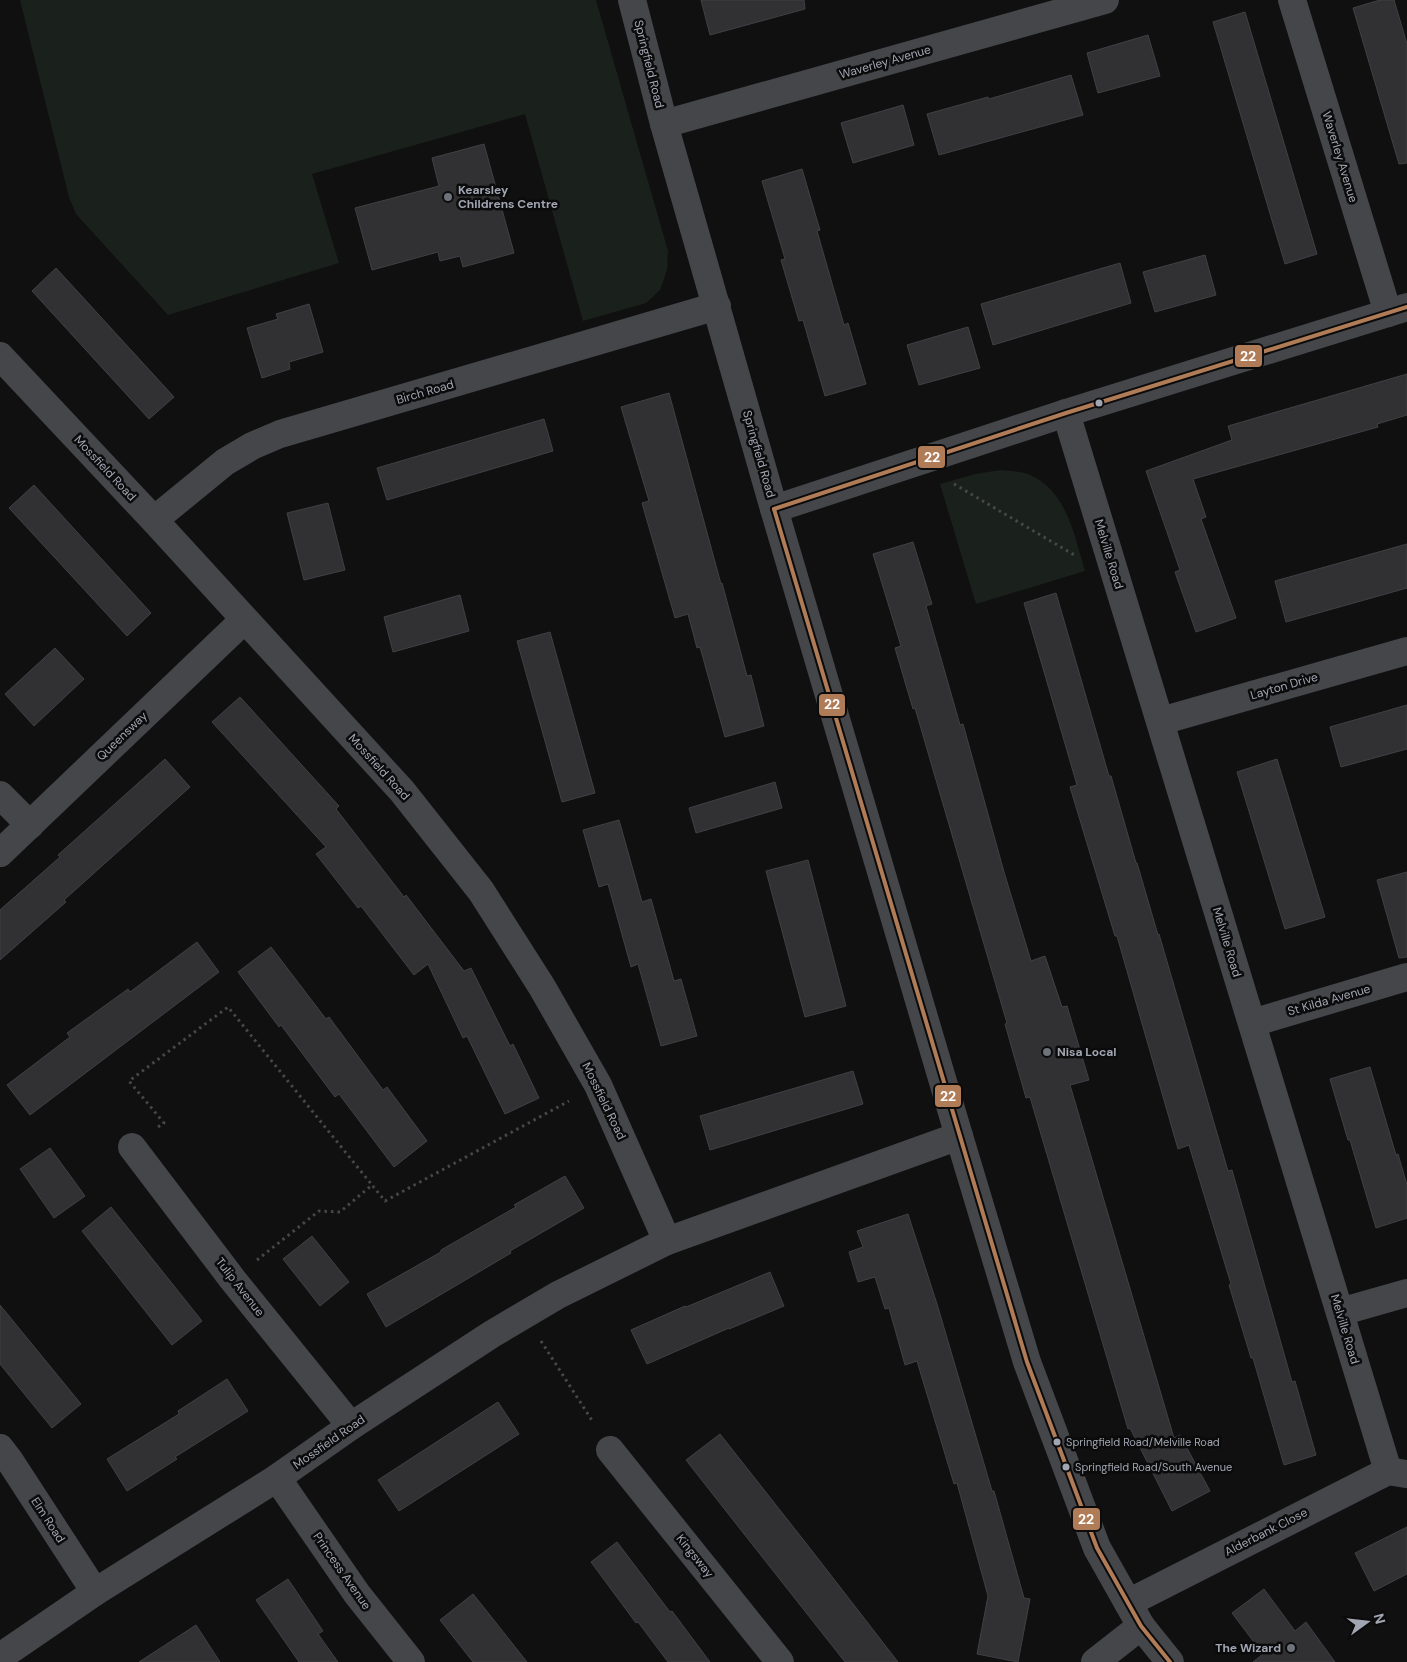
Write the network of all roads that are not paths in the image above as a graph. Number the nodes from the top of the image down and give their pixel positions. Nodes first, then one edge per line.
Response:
1 (632, 0) edge
2 (1105, 0) edge
3 (1292, 0) edge
4 (664, 124) junction
5 (717, 306) junction
6 (1397, 310) edge
7 (0, 356) edge
8 (1066, 412) junction
9 (774, 509) junction
10 (154, 520) junction
11 (244, 620) junction
12 (1407, 651) edge
13 (1161, 721) junction
14 (0, 795) edge
15 (30, 825) junction
16 (0, 852) edge
17 (1407, 977) edge
18 (1252, 1023) junction
19 (959, 1136) junction
20 (132, 1147) road end
21 (667, 1241) junction
22 (1407, 1292) edge
23 (1340, 1312) junction
24 (350, 1426) junction
25 (0, 1448) edge
26 (610, 1450) road end
27 (1398, 1473) edge
28 (277, 1478) junction
29 (95, 1592) junction
30 (1128, 1602) junction
31 (1142, 1626) junction
32 (0, 1657) edge
33 (410, 1662) edge
34 (780, 1662) edge
35 (1095, 1662) edge
36 (1170, 1662) edge

1 - 4 street, Springfield Road
2 - 4 street, Waverley Avenue
3 - 6 street, Waverley Avenue
4 - 5 street, Springfield Road
5 - 9 street, Springfield Road
5 - 10 street, Birch Road
6 - 8 street
7 - 10 street, Mossfield Road
8 - 9 street
8 - 13 street, Melville Road
9 - 19 street, Springfield Road
10 - 11 street, Mossfield Road
11 - 15 street, Queensway
11 - 21 street, Mossfield Road
12 - 13 street, Layton Drive
13 - 18 street, Melville Road
14 - 15 street
15 - 16 street, Queensway
17 - 18 street, St Kilda Avenue
18 - 23 street, Melville Road
19 - 21 street, Mossfield Road
19 - 30 street, Springfield Road
20 - 24 street, Tulip Avenue
21 - 24 street, Mossfield Road
22 - 23 street
23 - 27 street, Melville Road
24 - 28 street, Mossfield Road
25 - 29 street, Elm Road
26 - 34 street, Kingsway
27 - 30 street, Alderbank Close
28 - 29 street, Mossfield Road
28 - 33 street, Princess Avenue
29 - 32 street, Mossfield Road
30 - 31 street, Springfield Road
31 - 35 street
31 - 36 street, Springfield Road

